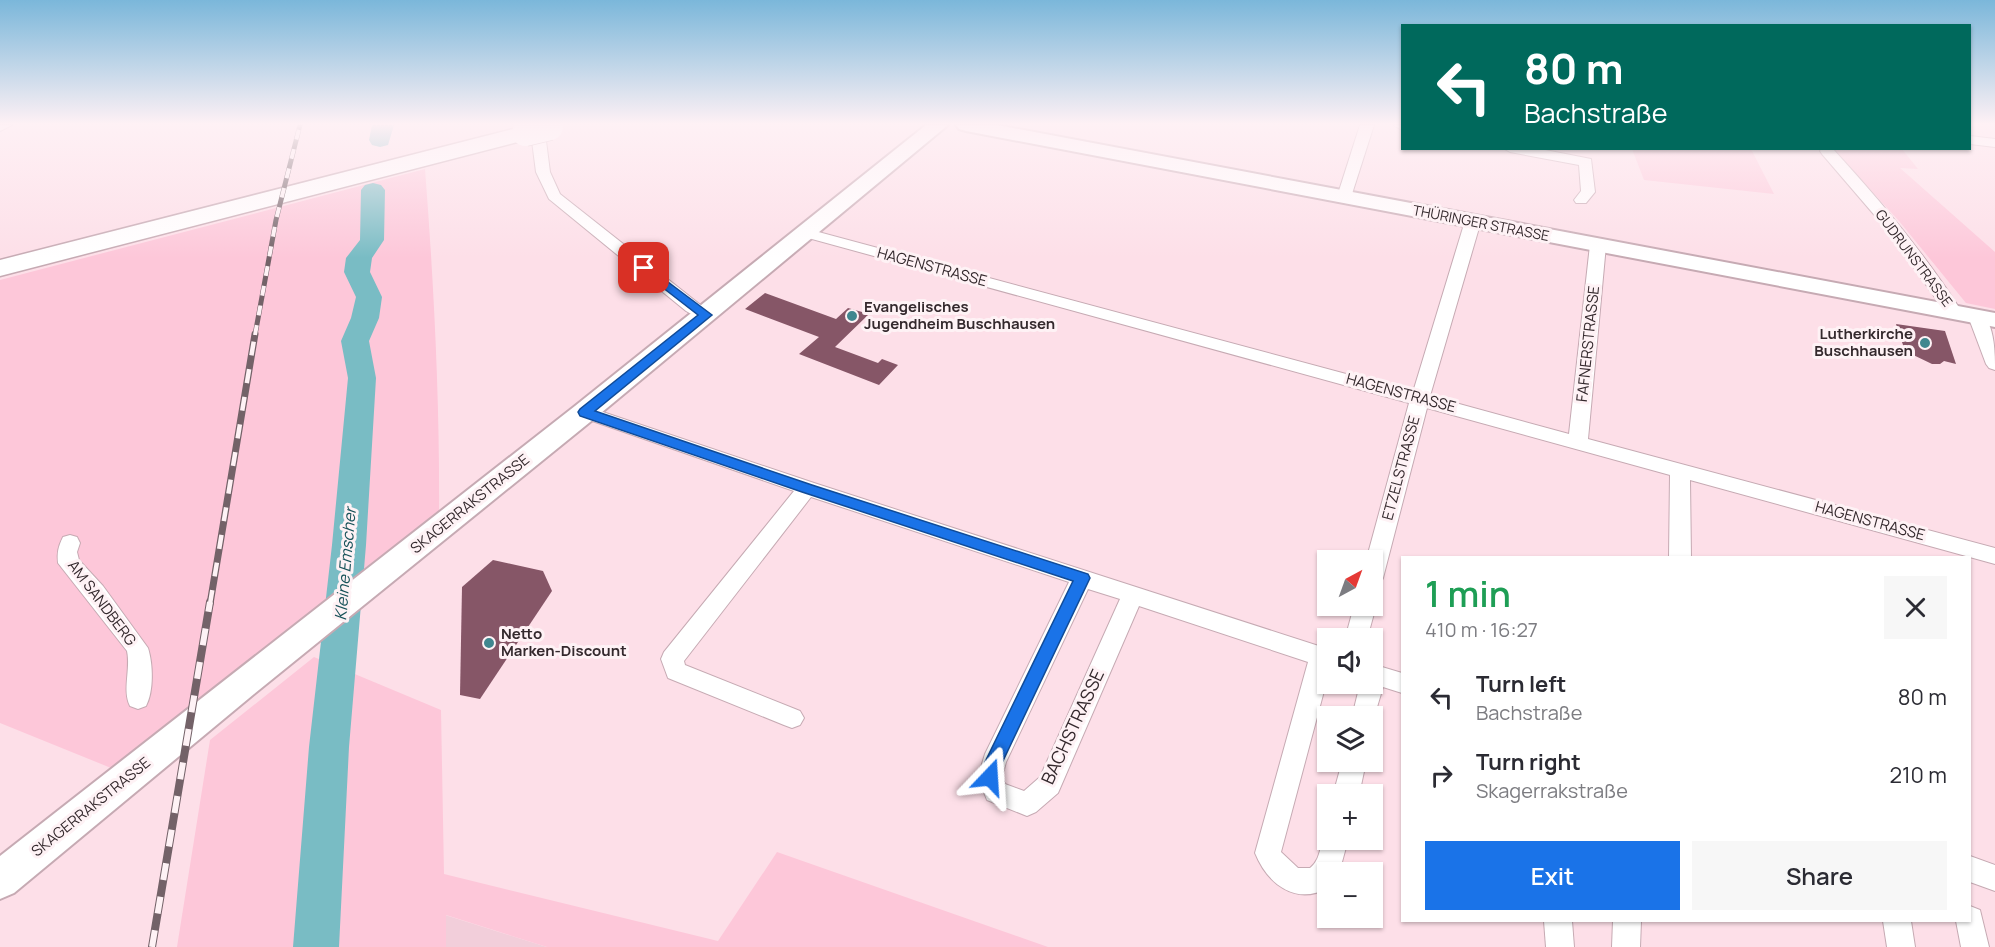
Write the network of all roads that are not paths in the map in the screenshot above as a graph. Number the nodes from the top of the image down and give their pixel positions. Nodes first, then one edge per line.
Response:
1 (326, 169) edge
2 (395, 169) edge
3 (543, 169) edge
4 (884, 169) edge
5 (1198, 169) edge
6 (1353, 169) edge
7 (1586, 169) edge
8 (1844, 169) edge
9 (1344, 197) junction
10 (1581, 200) dead end
11 (1473, 221) junction
12 (806, 233) junction
13 (1598, 245) junction
14 (0, 251) edge
15 (0, 268) edge
16 (706, 315) junction
17 (1975, 316) edge
18 (1995, 364) edge
19 (1420, 398) junction
20 (585, 412) junction
21 (1578, 442) junction
22 (1680, 470) junction
23 (807, 488) junction
24 (70, 543) dead end
25 (1379, 550) edge
26 (1680, 556) edge
27 (1995, 556) edge
28 (1082, 578) junction
29 (1133, 594) junction
30 (1317, 656) edge
31 (1383, 680) edge
32 (1317, 682) edge
33 (1401, 683) edge
34 (138, 699) dead end
35 (792, 718) dead end
36 (1332, 850) edge
37 (1971, 869) edge
38 (1995, 878) edge
39 (0, 880) edge
40 (1558, 922) edge
41 (1627, 922) edge
42 (1897, 922) edge
43 (1970, 922) edge
44 (1560, 947) edge
45 (1626, 947) edge
46 (1901, 947) edge
47 (1975, 947) edge

1 - 14 highway
2 - 15 highway
3 - 16 street
4 - 12 street, SKAGERRAKSTRASSE
5 - 9 street, THÜRINGER STRASSE
6 - 9 street
7 - 10 street
8 - 17 street, GUDRUNSTRASSE
9 - 11 street, THÜRINGER STRASSE
11 - 13 street, THÜRINGER STRASSE
11 - 19 street, ETZELSTRASSE
12 - 16 street, SKAGERRAKSTRASSE
12 - 19 street, HAGENSTRASSE
13 - 17 street, THÜRINGER STRASSE
13 - 21 street, FAFNERSTRASSE
16 - 20 street, SKAGERRAKSTRASSE
17 - 18 street, GUDRUNSTRASSE
19 - 21 street, HAGENSTRASSE
19 - 25 street, ETZELSTRASSE
20 - 23 street
20 - 39 street, SKAGERRAKSTRASSE
21 - 22 street, HAGENSTRASSE
22 - 26 street
22 - 27 street, HAGENSTRASSE
23 - 28 street
23 - 35 street
24 - 34 street, AM SANDBERG
28 - 29 street
28 - 29 street, BACHSTRASSE
29 - 30 street
31 - 33 street
32 - 36 street
37 - 38 street
40 - 44 street
41 - 45 street
42 - 46 street
43 - 47 street

